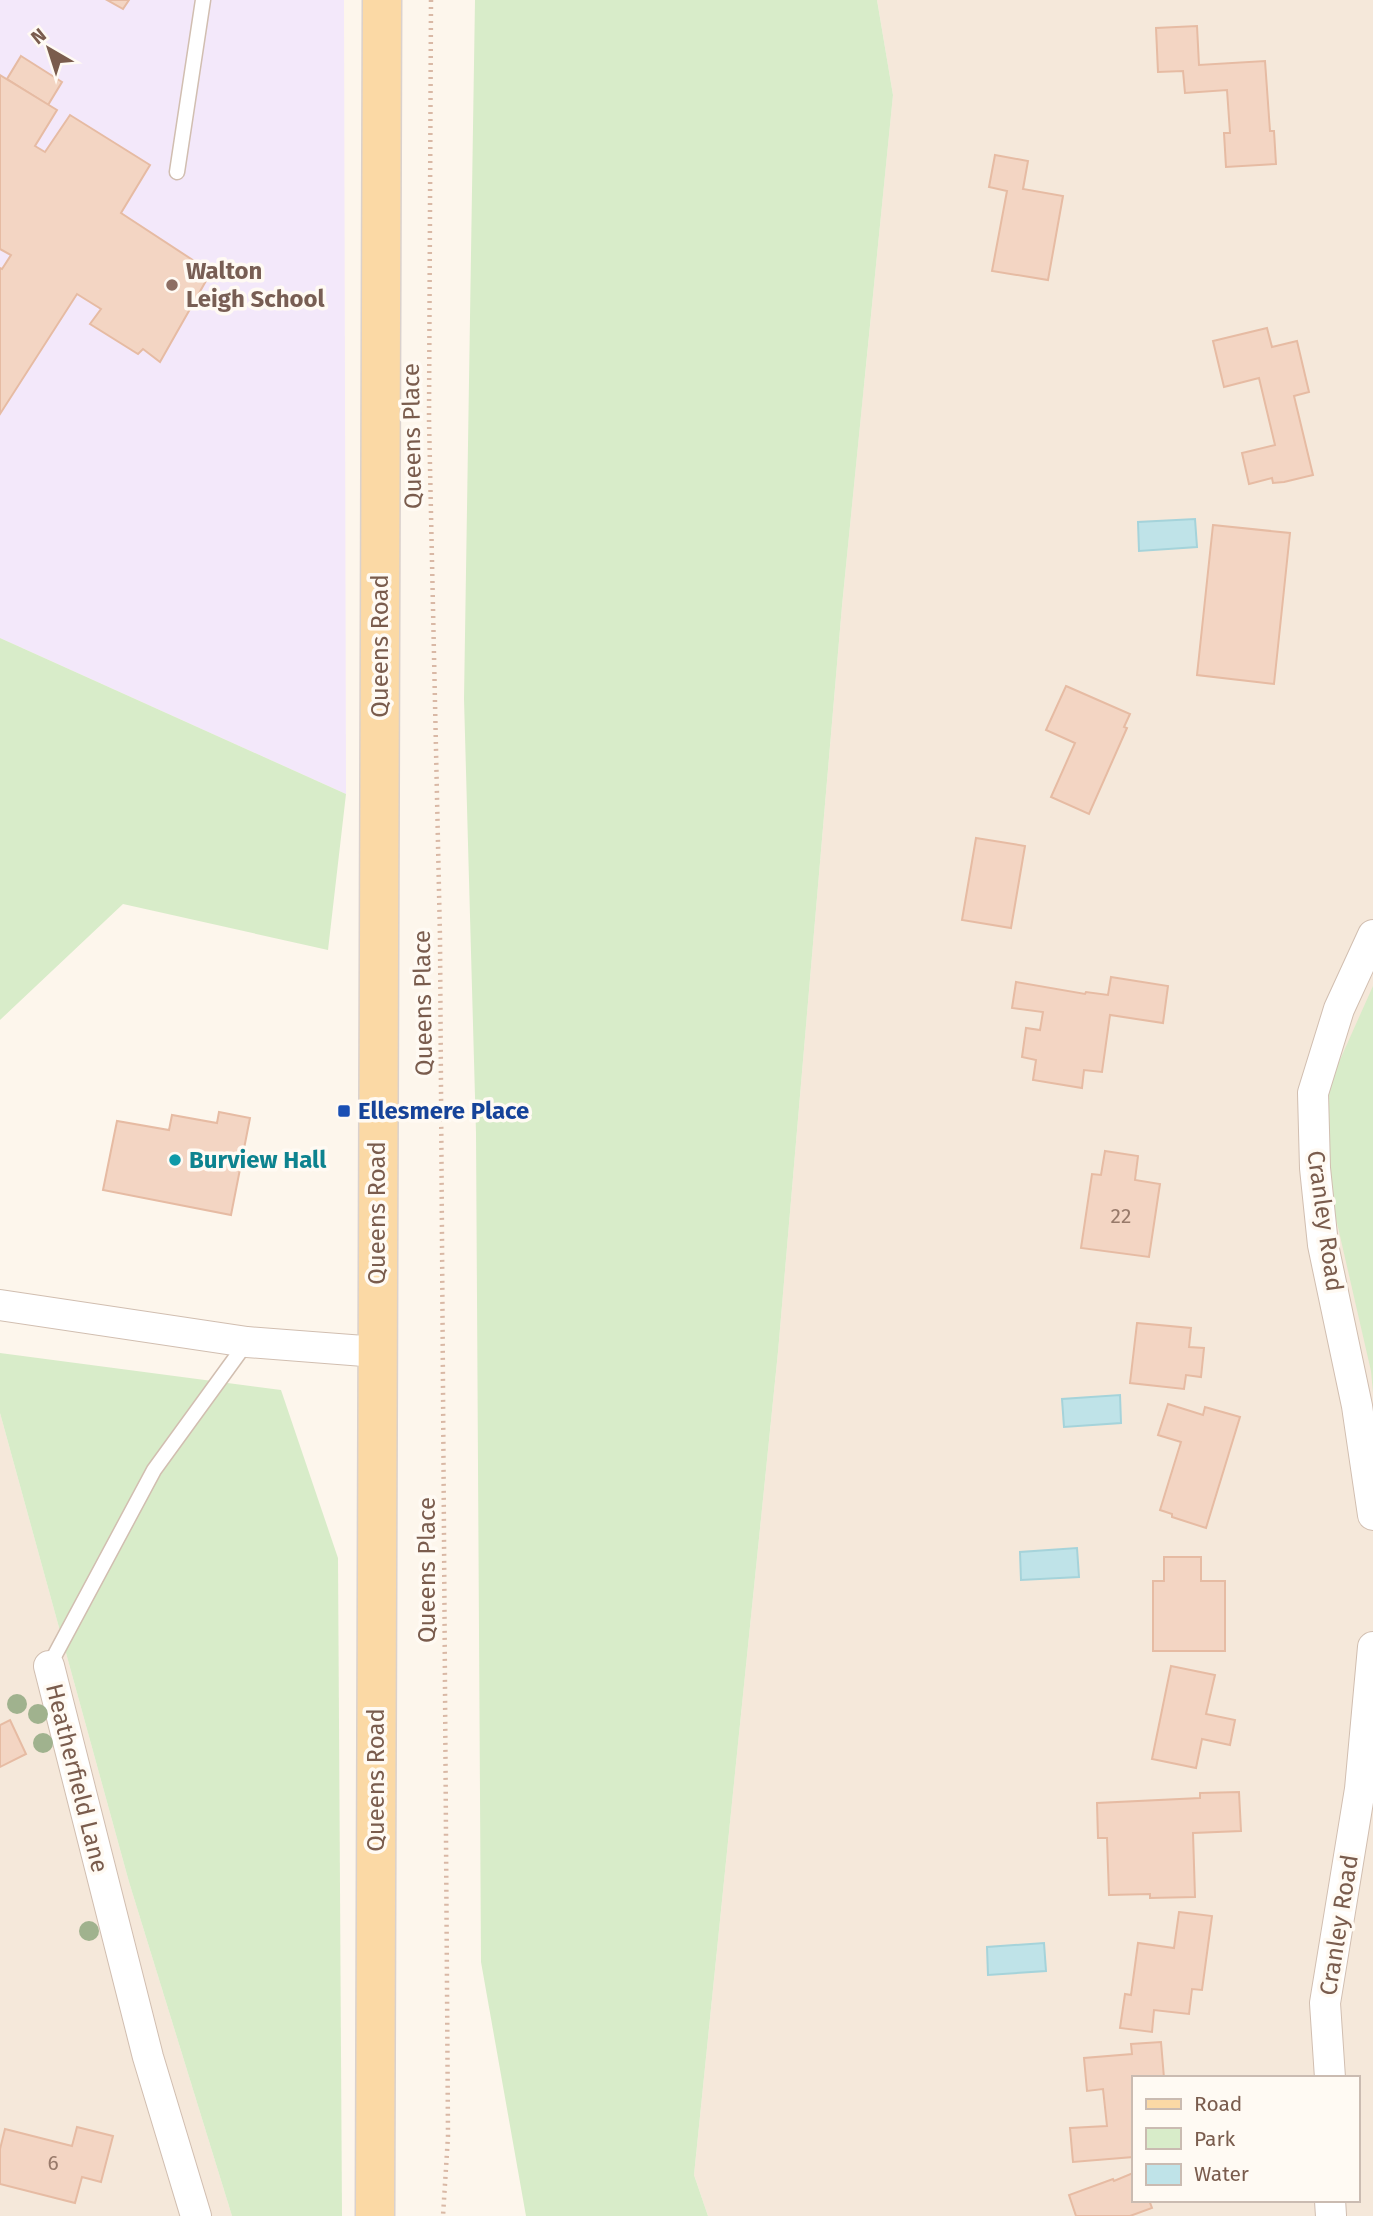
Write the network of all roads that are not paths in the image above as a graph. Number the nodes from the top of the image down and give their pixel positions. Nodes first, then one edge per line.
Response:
1 (203, 0) edge
2 (382, 0) edge
3 (177, 172) dead end
4 (1373, 935) edge
5 (0, 1305) edge
6 (247, 1342) junction
7 (377, 1352) junction
8 (1373, 1515) edge
9 (1373, 1647) edge
10 (49, 1666) joint
11 (1370, 1706) edge
12 (1330, 2076) edge
13 (196, 2216) edge
14 (375, 2216) edge

1 - 3 lane
2 - 7 main road, Queens Road
4 - 8 street, Cranley Road
5 - 6 street
6 - 7 street
6 - 10 lane, Heatherfield Lane
7 - 14 main road, Queens Road
9 - 11 street, Cranley Road
10 - 13 street, Heatherfield Lane
11 - 12 street, Cranley Road

